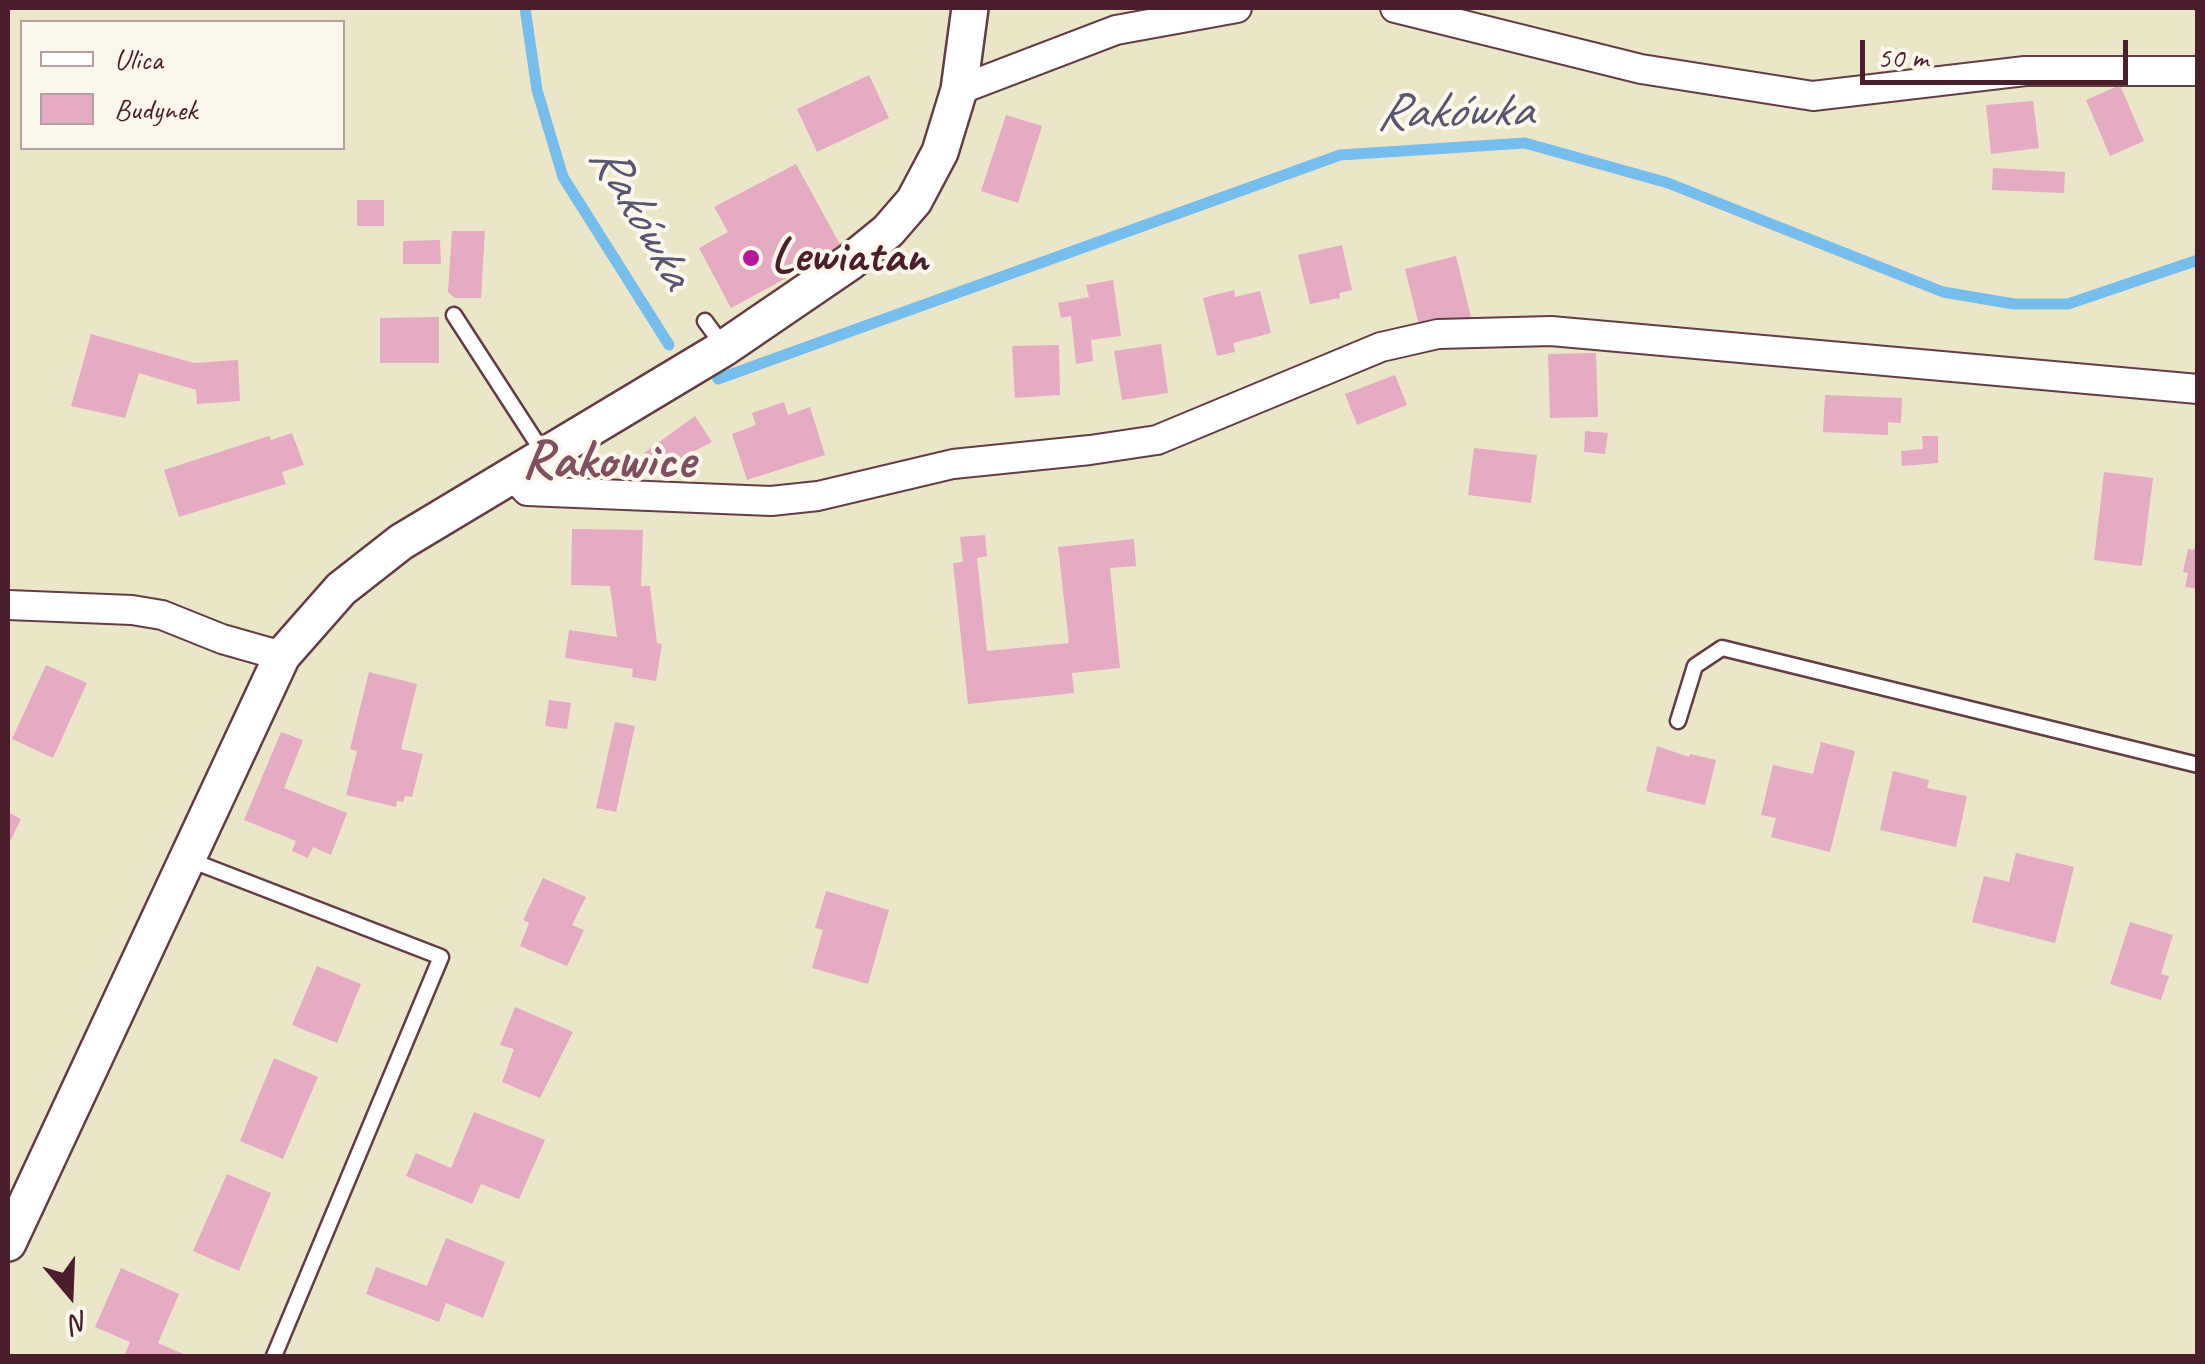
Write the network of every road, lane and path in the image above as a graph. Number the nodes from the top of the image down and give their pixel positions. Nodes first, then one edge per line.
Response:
1 (970, 8) edge
2 (1237, 8) edge
3 (1395, 8) edge
4 (2198, 70) edge
5 (959, 90) junction
6 (454, 315) dead end
7 (2198, 389) edge
8 (545, 454) junction
9 (511, 474) junction
10 (8, 605) edge
11 (282, 656) junction
12 (1678, 721) dead end
13 (2198, 765) edge
14 (185, 858) junction
15 (8, 1242) edge
16 (274, 1356) edge

1 - 5 street
2 - 5 street
3 - 4 street
5 - 8 street
6 - 8 lane
7 - 9 street
8 - 9 street
9 - 11 street
10 - 11 street
11 - 14 street
12 - 13 lane
14 - 15 street
14 - 16 lane

